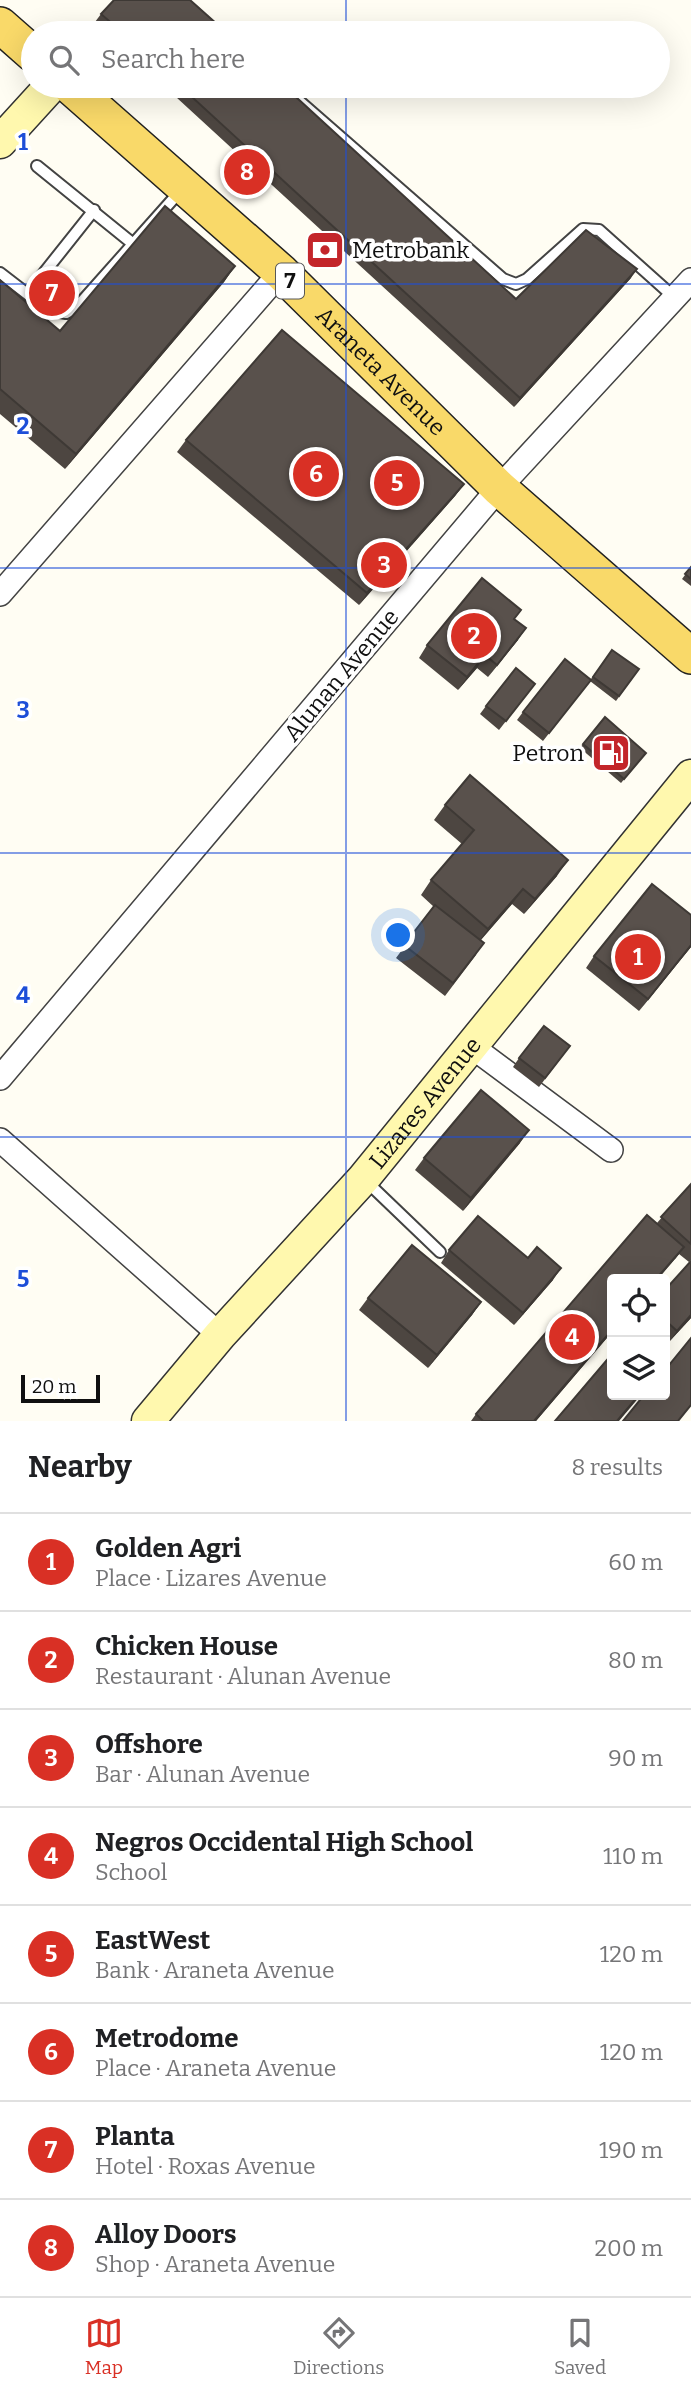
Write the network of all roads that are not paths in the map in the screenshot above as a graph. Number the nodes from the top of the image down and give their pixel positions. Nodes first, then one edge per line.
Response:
1 (0, 25) edge
2 (21, 43) edge
3 (40, 98) edge
4 (83, 98) edge
5 (296, 98) edge
6 (0, 142) edge
7 (37, 166) dead end
8 (184, 187) junction
9 (94, 210) junction
10 (132, 243) junction
11 (281, 272) junction
12 (0, 273) edge
13 (691, 280) edge
14 (28, 293) junction
15 (674, 298) junction
16 (499, 488) junction
17 (0, 594) edge
18 (691, 656) edge
19 (691, 776) edge
20 (471, 1046) junction
21 (0, 1078) edge
22 (0, 1140) edge
23 (611, 1150) dead end
24 (363, 1179) junction
25 (440, 1252) dead end
26 (220, 1335) junction
27 (148, 1421) edge

1 - 2 main road
3 - 6 street
4 - 8 main road, Araneta Avenue / 7
5 - 15 lane
7 - 9 lane
8 - 10 lane
8 - 11 main road, Araneta Avenue / 7
9 - 10 lane
9 - 14 lane
10 - 14 lane
11 - 16 main road, Araneta Avenue / 7
11 - 17 street
12 - 14 lane
13 - 15 street, Alunan Avenue
15 - 16 street, Alunan Avenue
16 - 18 main road, Araneta Avenue / 7
16 - 21 street, Alunan Avenue
19 - 20 street, Lizares Avenue
20 - 23 street
20 - 24 street, Lizares Avenue
22 - 26 street
24 - 25 lane
24 - 26 street, Lizares Avenue
26 - 27 street, Lizares Avenue

